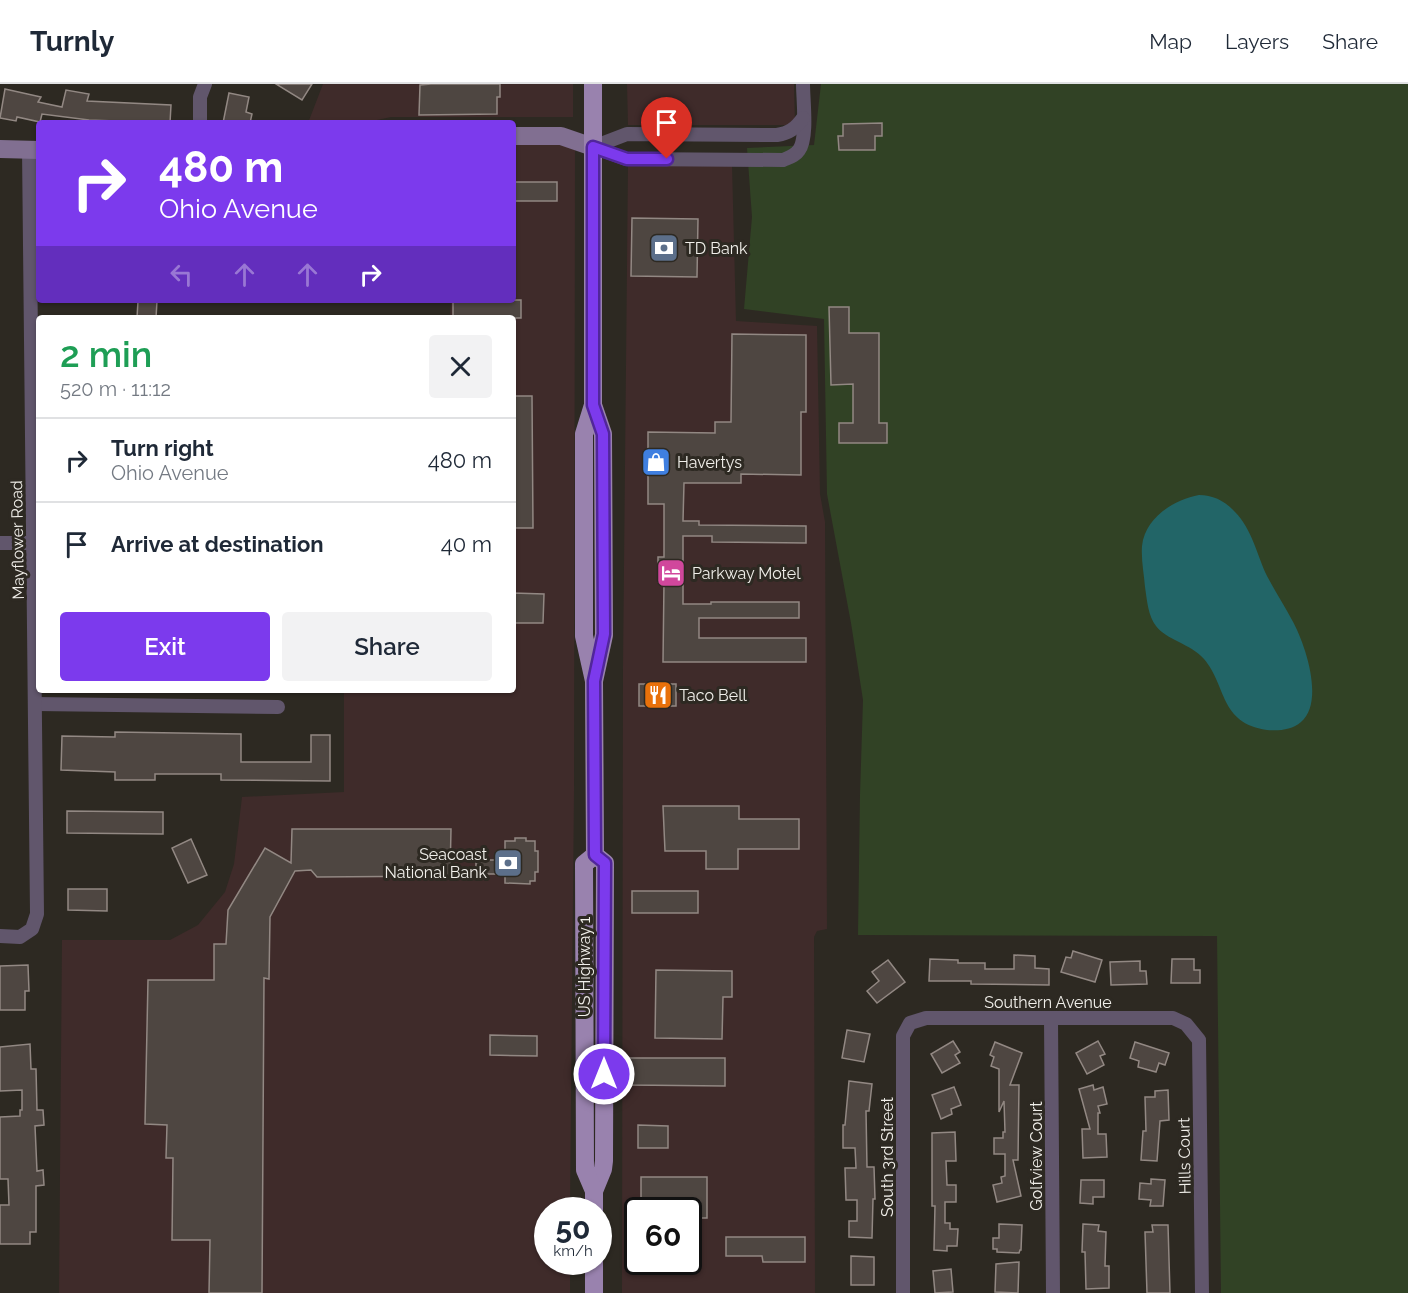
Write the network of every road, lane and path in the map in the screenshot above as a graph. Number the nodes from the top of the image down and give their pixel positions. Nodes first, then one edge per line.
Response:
1 (205, 84) edge
2 (593, 84) edge
3 (803, 84) edge
4 (803, 118) junction
5 (200, 120) edge
6 (516, 136) edge
7 (593, 147) junction
8 (0, 149) edge
9 (34, 150) edge
10 (0, 543) edge
11 (36, 543) edge
12 (36, 704) junction
13 (278, 707) dead end
14 (0, 936) edge
15 (1051, 1018) junction
16 (910, 1023) joint
17 (1186, 1024) joint
18 (594, 1197) edge
19 (594, 1275) edge
20 (594, 1293) edge
21 (903, 1293) edge
22 (1053, 1293) edge
23 (1202, 1293) edge

1 - 5 street
2 - 7 main road, US Highway 1
3 - 4 street
4 - 7 street
4 - 7 street
6 - 7 street
7 - 18 main road, US Highway 1
8 - 9 street
9 - 11 street, Mayflower Road
10 - 11 street
11 - 12 street, Mayflower Road
12 - 13 street
12 - 14 street, Mayflower Road
15 - 16 street, Southern Avenue
15 - 17 street, Southern Avenue
15 - 22 street, Golfview Court
16 - 21 street, South 3rd Street
17 - 23 street, Hills Court
19 - 20 main road

